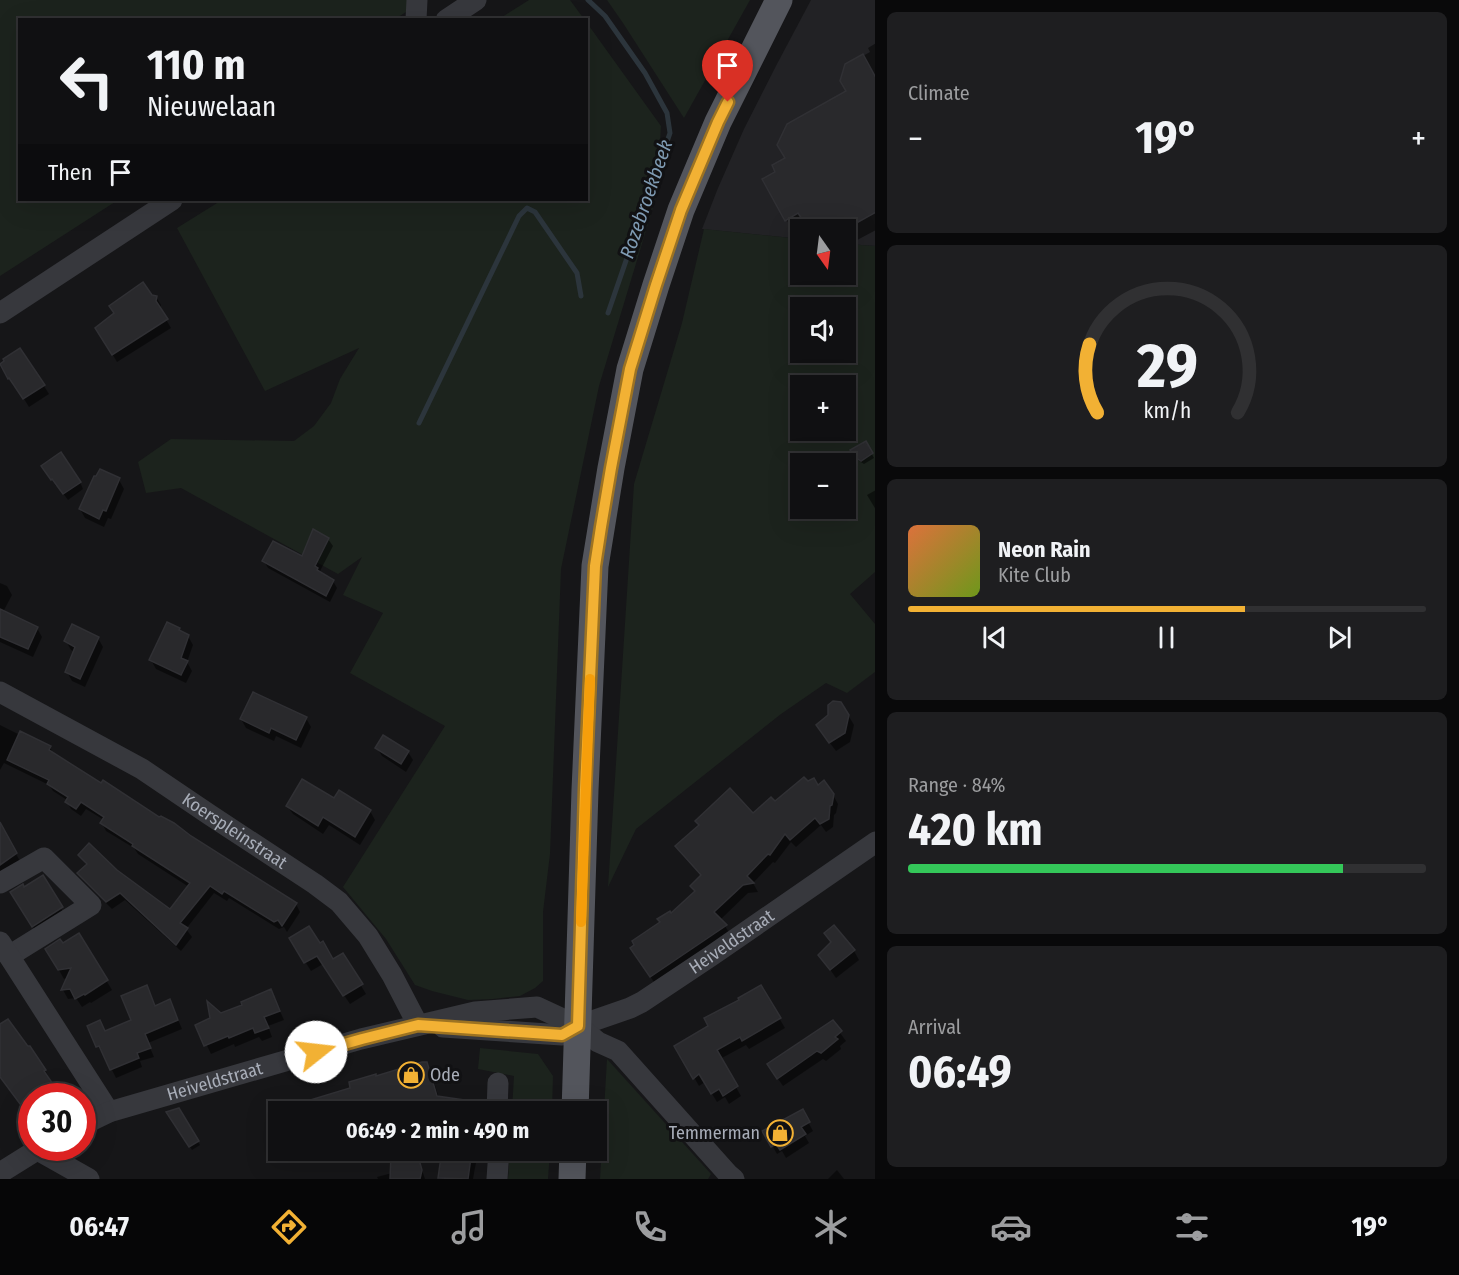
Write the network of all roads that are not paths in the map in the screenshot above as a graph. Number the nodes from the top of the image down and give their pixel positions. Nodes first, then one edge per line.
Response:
1 (417, 0) edge
2 (476, 0) edge
3 (779, 0) edge
4 (416, 18) edge
5 (449, 18) edge
6 (170, 201) edge
7 (0, 313) edge
8 (0, 692) edge
9 (875, 843) edge
10 (0, 884) edge
11 (4, 949) edge
12 (10, 977) edge
13 (418, 1025) junction
14 (578, 1026) junction
15 (498, 1083) dead end
16 (497, 1101) edge
17 (575, 1101) edge
18 (109, 1112) junction
19 (96, 1118) edge
20 (18, 1161) edge
21 (59, 1161) edge
22 (498, 1161) edge
23 (573, 1161) edge
24 (0, 1173) edge
25 (89, 1179) edge
26 (497, 1179) edge
27 (572, 1179) edge
28 (735, 1179) edge

1 - 4 street
2 - 5 street
3 - 14 main road
6 - 7 street
8 - 13 street, Koerspleinstraat
9 - 14 street, Heiveldstraat
10 - 11 street
11 - 12 street
12 - 18 street
13 - 14 street, Heiveldstraat
13 - 18 street, Heiveldstraat
14 - 17 main road
14 - 28 street
15 - 16 street
18 - 19 street, Heiveldstraat
20 - 24 street
21 - 25 street
22 - 26 street
23 - 27 main road

